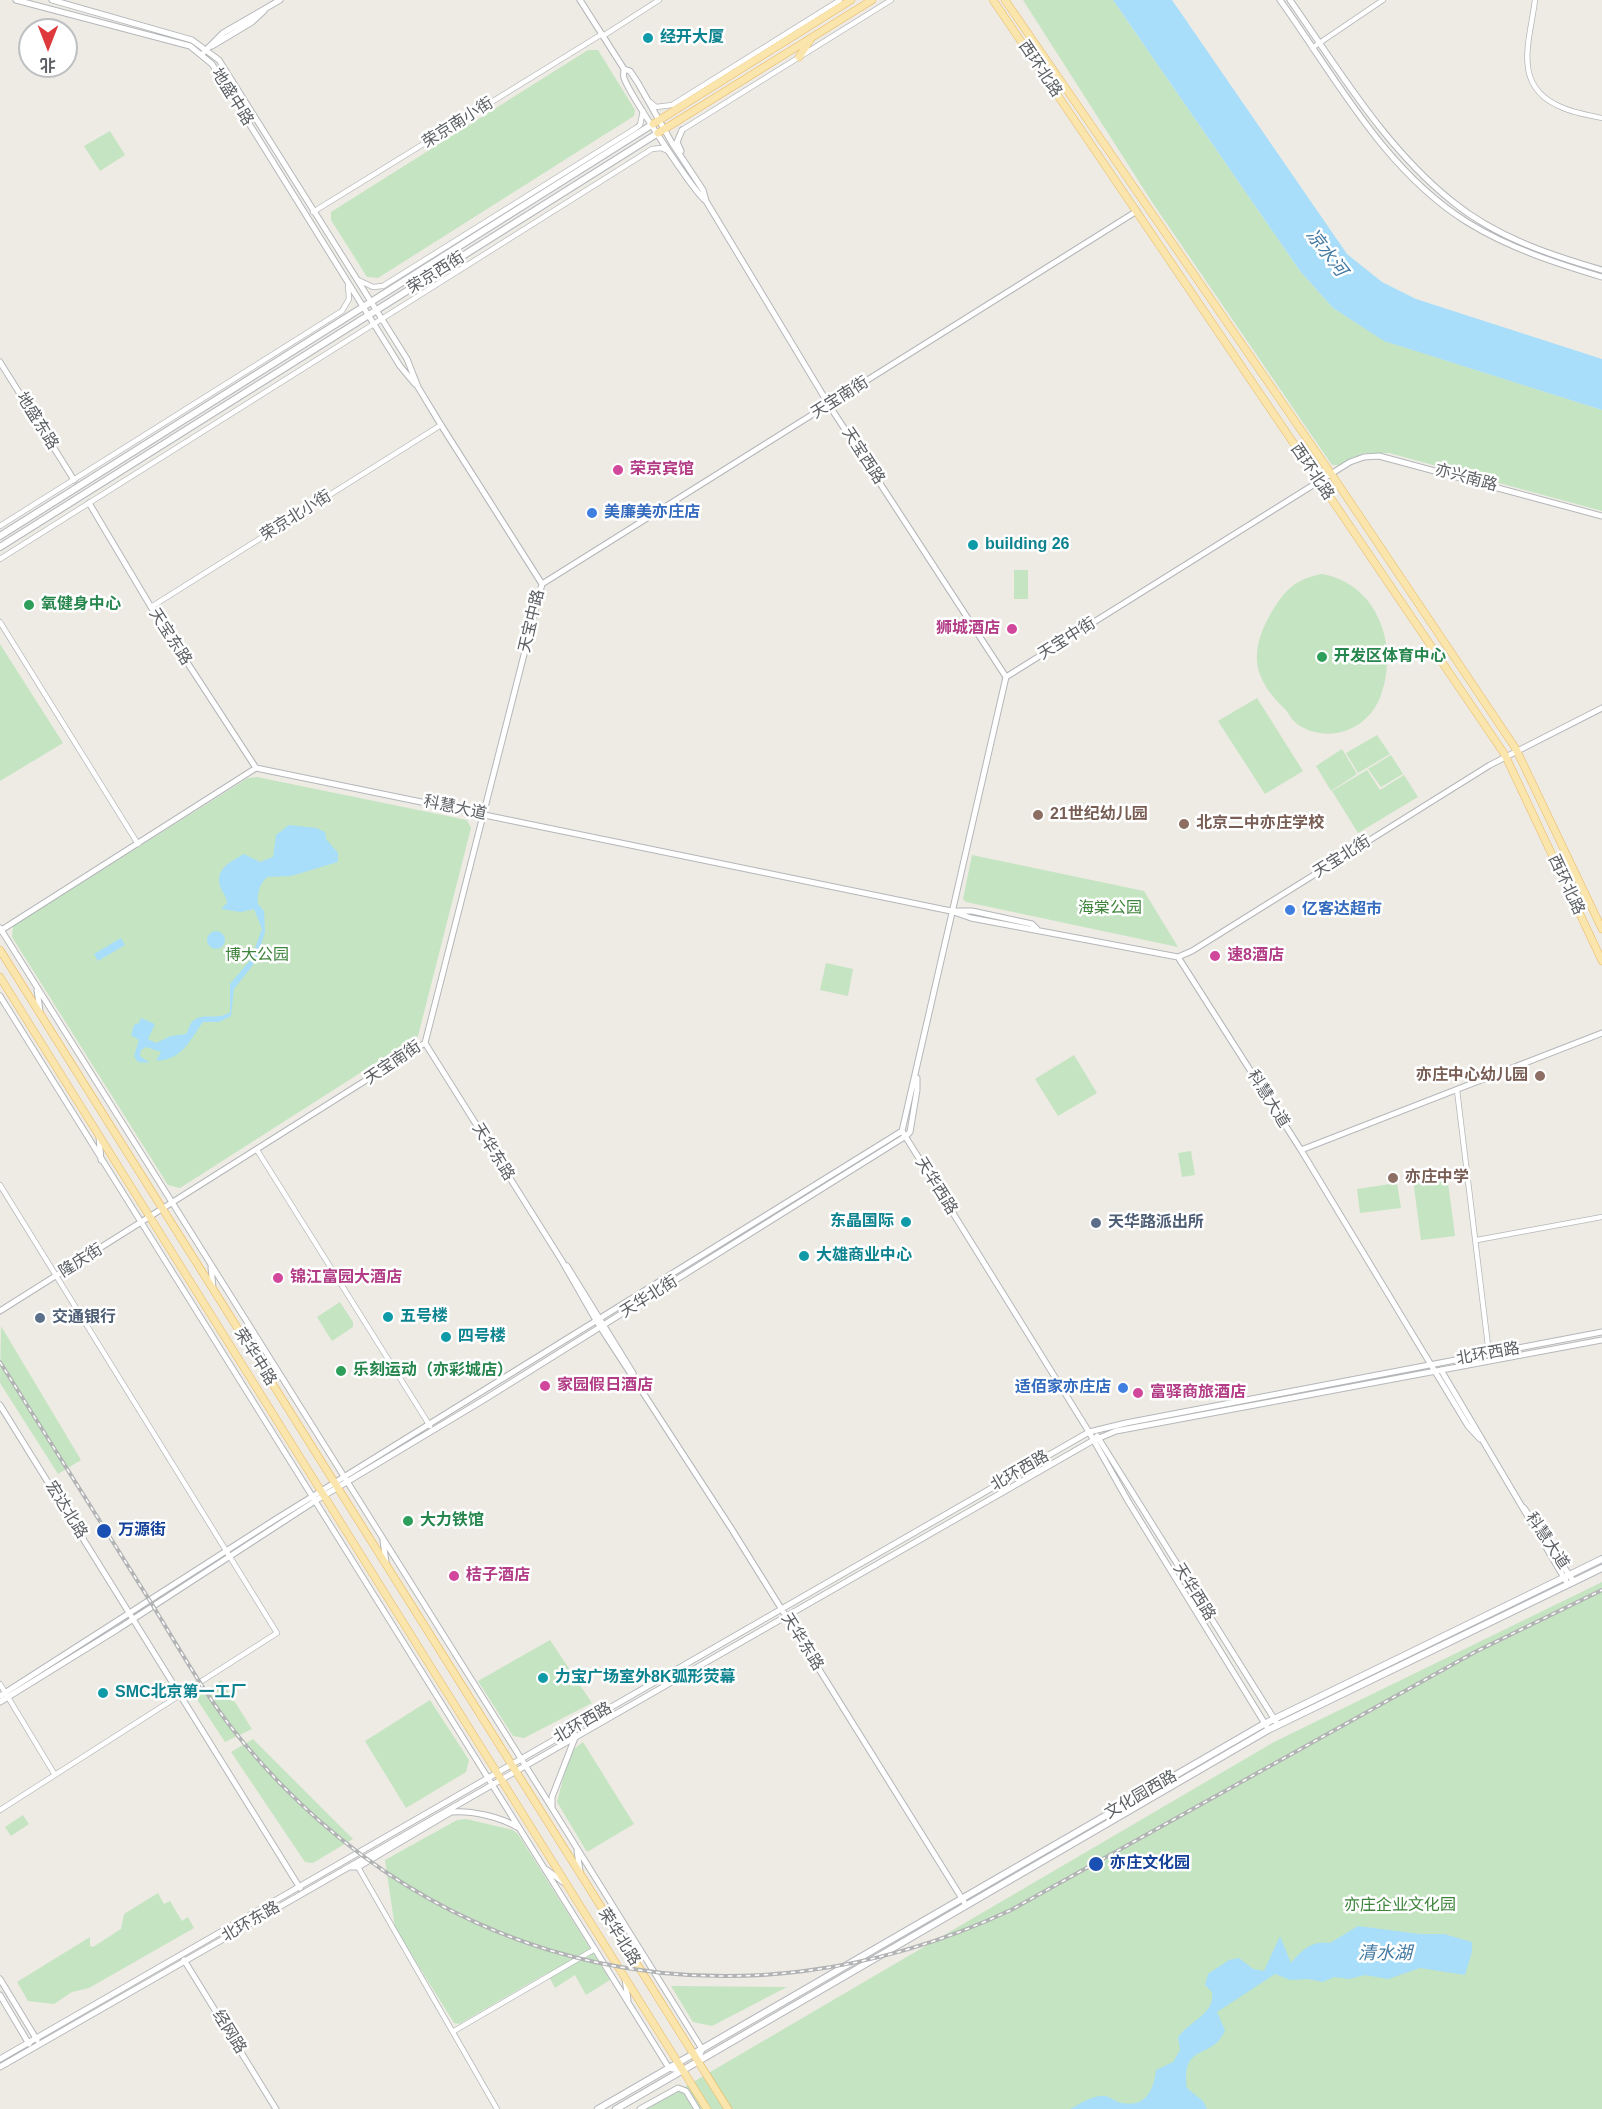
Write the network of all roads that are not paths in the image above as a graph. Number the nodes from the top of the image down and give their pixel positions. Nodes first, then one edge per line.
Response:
1 (16, 0) edge
2 (52, 0) edge
3 (280, 0) edge
4 (580, 0) edge
5 (659, 0) edge
6 (840, 0) edge
7 (851, 0) edge
8 (872, 0) edge
9 (891, 0) edge
10 (993, 0) edge
11 (1005, 0) edge
12 (1280, 0) edge
13 (1290, 0) edge
14 (1383, 0) edge
15 (1535, 0) edge
16 (602, 35) junction
17 (812, 37) junction
18 (1320, 43) junction
19 (1312, 48) junction
20 (206, 50) junction
21 (201, 55) junction
22 (799, 57) junction
23 (624, 69) junction
24 (649, 101) junction
25 (642, 108) junction
26 (1602, 118) edge
27 (656, 123) junction
28 (682, 130) joint
29 (661, 131) junction
30 (670, 153) junction
31 (690, 169) junction
32 (706, 201) junction
33 (1137, 211) junction
34 (313, 212) junction
35 (1602, 270) edge
36 (1602, 277) edge
37 (357, 279) junction
38 (348, 284) junction
39 (370, 302) junction
40 (362, 307) junction
41 (376, 310) junction
42 (368, 315) junction
43 (381, 318) junction
44 (373, 323) junction
45 (0, 362) edge
46 (418, 387) junction
47 (829, 405) junction
48 (441, 425) junction
49 (1332, 475) junction
50 (74, 480) junction
51 (1320, 483) junction
52 (89, 503) junction
53 (1602, 516) edge
54 (0, 526) edge
55 (0, 536) edge
56 (0, 547) edge
57 (0, 559) edge
58 (542, 584) junction
59 (151, 607) junction
60 (0, 622) edge
61 (1006, 677) junction
62 (1602, 708) edge
63 (1516, 749) junction
64 (1505, 755) junction
65 (256, 768) junction
66 (484, 814) junction
67 (138, 844) junction
68 (951, 911) junction
69 (1602, 929) edge
70 (1, 930) edge
71 (0, 950) edge
72 (1178, 957) junction
73 (1602, 961) edge
74 (0, 977) edge
75 (36, 986) junction
76 (0, 996) edge
77 (40, 1015) junction
78 (1602, 1034) edge
79 (425, 1043) junction
80 (1457, 1090) junction
81 (904, 1134) junction
82 (99, 1137) junction
83 (257, 1150) junction
84 (1301, 1150) junction
85 (101, 1161) junction
86 (0, 1185) edge
87 (173, 1203) junction
88 (163, 1210) junction
89 (1602, 1217) edge
90 (149, 1218) junction
91 (140, 1224) junction
92 (1477, 1240) junction
93 (210, 1264) junction
94 (57, 1276) junction
95 (213, 1290) junction
96 (0, 1311) edge
97 (600, 1323) junction
98 (1602, 1332) edge
99 (1602, 1340) edge
100 (1489, 1354) junction
101 (1432, 1365) junction
102 (1442, 1370) junction
103 (1435, 1372) junction
104 (0, 1405) edge
105 (271, 1411) junction
106 (430, 1426) junction
107 (1089, 1432) junction
108 (272, 1434) junction
109 (1099, 1438) junction
110 (1480, 1439) junction
111 (1092, 1441) junction
112 (346, 1480) junction
113 (336, 1486) junction
114 (323, 1493) junction
115 (313, 1499) junction
116 (383, 1538) junction
117 (229, 1553) junction
118 (1602, 1559) edge
119 (387, 1566) junction
120 (1602, 1568) edge
121 (1566, 1576) junction
122 (1571, 1583) junction
123 (781, 1608) junction
124 (133, 1616) junction
125 (786, 1616) junction
126 (0, 1684) edge
127 (442, 1686) junction
128 (4, 1695) edge
129 (181, 1695) junction
130 (0, 1702) edge
131 (445, 1709) junction
132 (1276, 1721) junction
133 (1266, 1727) junction
134 (577, 1734) junction
135 (520, 1759) junction
136 (524, 1765) junction
137 (513, 1768) junction
138 (55, 1775) junction
139 (500, 1775) junction
140 (488, 1778) junction
141 (492, 1784) junction
142 (552, 1808) junction
143 (0, 1810) edge
144 (518, 1828) junction
145 (576, 1849) junction
146 (347, 1867) junction
147 (358, 1867) junction
148 (543, 1867) junction
149 (580, 1874) junction
150 (569, 1887) junction
151 (301, 1889) junction
152 (962, 1899) junction
153 (966, 1905) junction
154 (595, 1949) junction
155 (183, 1958) junction
156 (625, 1977) junction
157 (0, 1979) edge
158 (0, 1995) edge
159 (628, 2002) junction
160 (454, 2031) junction
161 (37, 2041) junction
162 (30, 2045) junction
163 (702, 2049) junction
164 (693, 2054) junction
165 (0, 2059) edge
166 (698, 2061) junction
167 (678, 2063) junction
168 (0, 2067) edge
169 (669, 2068) junction
170 (683, 2071) junction
171 (276, 2109) edge
172 (498, 2109) edge
173 (598, 2109) edge
174 (616, 2109) edge
175 (640, 2109) edge
176 (697, 2109) edge
177 (707, 2109) edge
178 (728, 2109) edge

1 - 21 street, 地盛中路
2 - 20 street, 地盛中路
3 - 20 street
4 - 16 street
5 - 16 street, 荣京南小街
6 - 24 street
7 - 27 main road, 荣京西街
8 - 17 main road, 荣京西街
9 - 22 street
10 - 33 main road, 西环北路
11 - 49 main road, 西环北路
12 - 19 street
13 - 18 street
14 - 18 street
15 - 26 street
16 - 23 street
16 - 34 street, 荣京南小街
17 - 22 main road
17 - 29 main road, 荣京西街
18 - 19 street
18 - 35 street
19 - 36 street
20 - 21 street
20 - 34 street, 地盛中路
21 - 38 street, 地盛中路
22 - 28 street
23 - 24 street
23 - 25 street
24 - 27 street
25 - 27 street
25 - 37 street
27 - 29 street
27 - 39 main road, 荣京西街
28 - 31 street
29 - 30 street, 天宝西路
29 - 31 street, 天宝西路
29 - 41 main road, 荣京西街
30 - 32 street, 天宝西路
30 - 43 street
31 - 32 street, 天宝西路
32 - 47 street, 天宝西路
33 - 47 street, 天宝南街
33 - 51 main road, 西环北路
34 - 37 street, 地盛中路
37 - 39 street, 地盛中路
38 - 40 street, 地盛中路
38 - 50 street
39 - 40 main road, 荣京西街
39 - 41 street, 地盛中路
40 - 42 street, 地盛中路
40 - 55 main road, 荣京西街
41 - 42 main road, 荣京西街
41 - 43 street, 天宝中路
42 - 44 street, 天宝中路
42 - 56 main road, 荣京西街
43 - 44 street
43 - 46 street, 天宝中路
44 - 46 street, 天宝中路
44 - 52 street
45 - 50 street, 地盛东路
46 - 48 street, 天宝中路
47 - 58 street, 天宝南街
47 - 61 street, 天宝西路
48 - 58 street, 天宝中路
48 - 59 street, 荣京北小街
49 - 51 street, 天宝中街
49 - 53 street, 亦兴南路
49 - 63 main road, 西环北路
50 - 54 street
51 - 61 street, 天宝中街
51 - 64 main road, 西环北路
52 - 57 street
52 - 59 street, 天宝东路
58 - 66 street, 天宝中路
59 - 65 street, 天宝东路
60 - 67 street
61 - 68 street
62 - 63 street, 天宝北街
63 - 64 street, 天宝北街
63 - 69 main road, 西环北路
64 - 72 street, 天宝北街
64 - 73 main road, 西环北路
65 - 66 street, 科慧大道
65 - 67 street
66 - 68 street, 科慧大道
66 - 79 street, 天宝南街
67 - 70 street
68 - 72 street, 科慧大道
68 - 81 street
70 - 75 street
71 - 77 main road, 荣华中路
72 - 84 street, 科慧大道
74 - 82 main road, 荣华中路
75 - 77 street
75 - 87 street
76 - 85 street
77 - 88 main road, 荣华中路
78 - 80 street
79 - 83 street, 天宝南街
79 - 97 street, 天华东路
80 - 84 street
80 - 92 street
81 - 97 street, 天华北街
81 - 107 street, 天华西路
82 - 85 street
82 - 90 main road, 荣华中路
83 - 87 street, 天宝南街
83 - 106 street
84 - 101 street, 科慧大道
85 - 91 street
86 - 94 street
87 - 88 street, 天宝南街
87 - 93 street
88 - 90 street, 隆庆街
88 - 95 main road, 荣华中路
89 - 92 street
90 - 91 street, 隆庆街
90 - 105 main road, 荣华中路
91 - 94 street, 隆庆街
91 - 108 street
92 - 100 street
93 - 95 street
93 - 112 street
94 - 96 street, 隆庆街
94 - 117 street
95 - 113 main road, 荣华中路
97 - 106 street, 天华北街
97 - 112 street, 天华北街
97 - 123 street, 天华东路
98 - 100 street, 北环西路
99 - 102 street, 北环西路
100 - 101 street, 北环西路
101 - 102 street
101 - 103 street, 科慧大道
101 - 107 street, 北环西路
102 - 103 street, 北环西路
102 - 110 street, 科慧大道
103 - 109 street, 北环西路
103 - 110 street, 科慧大道
104 - 124 street, 宏达北路
105 - 108 street
105 - 114 main road, 荣华中路
106 - 112 street, 天华北街
107 - 109 street, 天华西路
107 - 111 street, 天华西路
107 - 123 street, 北环西路
108 - 115 street
109 - 111 street, 北环西路
109 - 132 street, 天华西路
110 - 121 street, 科慧大道
111 - 125 street, 北环西路
111 - 133 street, 天华西路
112 - 113 street, 天华北街
112 - 116 street
113 - 114 street, 天华北街
113 - 119 main road, 荣华中路
114 - 115 street
114 - 127 main road, 荣华中路
115 - 117 street
115 - 131 street
116 - 119 street
116 - 135 street
117 - 124 street
117 - 129 street
118 - 121 main road, 文化园西路
119 - 137 main road, 荣华中路
120 - 122 main road, 文化园西路
121 - 122 street, 科慧大道
121 - 132 main road, 文化园西路
122 - 132 main road, 文化园西路
123 - 125 street, 天华东路
123 - 135 street, 北环西路
124 - 128 street
124 - 129 street, 宏达北路
125 - 134 street, 北环西路
125 - 152 street, 天华东路
126 - 128 street
127 - 131 street
127 - 139 main road, 荣华中路
128 - 130 street
128 - 138 street
129 - 138 street
129 - 151 street, 宏达北路
131 - 140 street
132 - 133 main road, 文化园西路
133 - 152 main road, 文化园西路
133 - 153 main road, 文化园西路
134 - 136 street, 北环西路
134 - 142 street
135 - 136 street
135 - 137 street, 北环西路
136 - 137 street, 北环西路
136 - 142 street
137 - 139 street, 北环西路
137 - 149 main road, 荣华北路
138 - 143 street
139 - 140 street, 北环东路
139 - 141 street, 北环东路
139 - 150 main road, 荣华北路
140 - 141 street
140 - 151 street, 北环东路
141 - 144 street
141 - 146 street, 北环东路
142 - 145 street
144 - 147 street
144 - 148 street
145 - 149 street
145 - 163 street
146 - 147 street
146 - 151 street, 北环东路
147 - 160 street
148 - 150 street
148 - 154 street
149 - 164 main road, 荣华北路
150 - 156 main road, 荣华北路
151 - 155 street, 北环东路
152 - 153 street, 天华东路
152 - 163 main road, 文化园西路
153 - 166 main road, 文化园西路
154 - 159 street
154 - 160 street
155 - 161 street, 北环东路
155 - 171 street, 经网路
156 - 159 street
156 - 167 main road, 荣华北路
157 - 161 street
158 - 162 street
159 - 169 street
160 - 172 street
161 - 162 street, 北环东路
162 - 165 street, 北环东路
162 - 168 street, 北环东路
163 - 164 main road, 文化园西路
163 - 166 street
164 - 166 main road, 荣华北路
164 - 167 main road, 文化园西路
166 - 170 main road, 文化园西路
166 - 178 main road, 荣华北路
167 - 169 main road, 文化园西路
167 - 170 main road, 荣华北路
169 - 170 street
169 - 173 main road, 文化园西路
170 - 174 main road, 文化园西路
170 - 177 main road, 荣华北路
175 - 176 street

